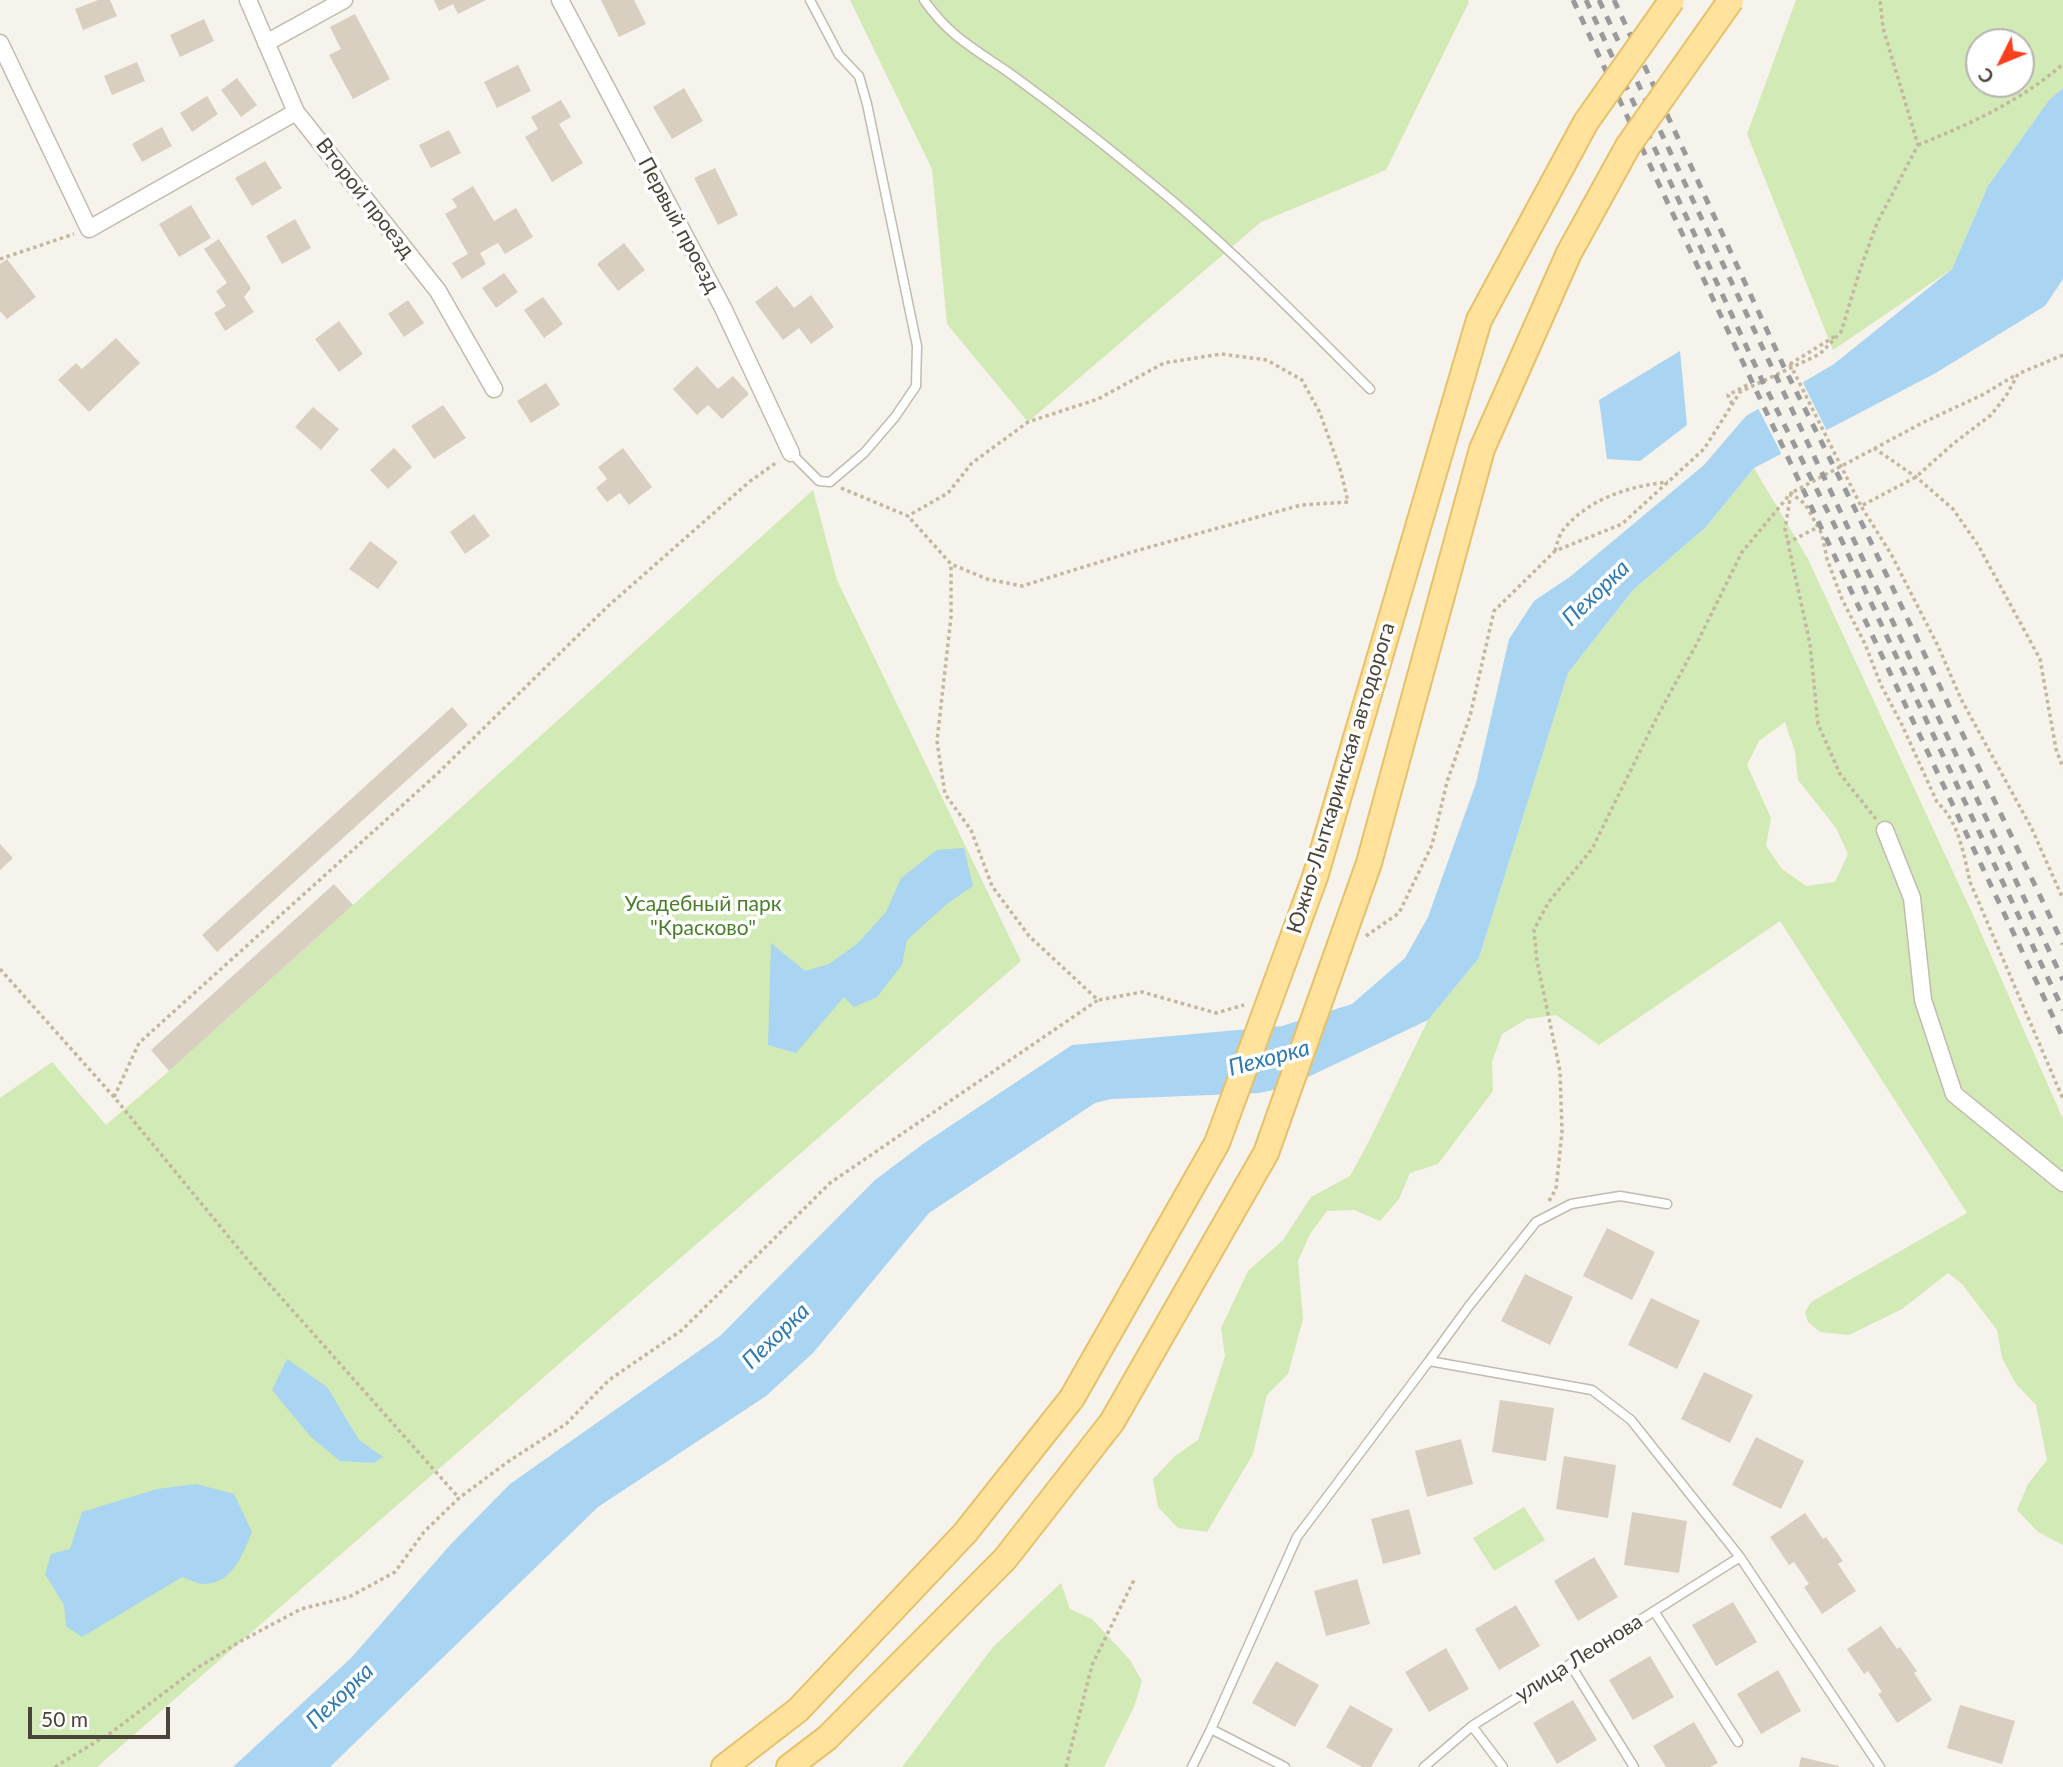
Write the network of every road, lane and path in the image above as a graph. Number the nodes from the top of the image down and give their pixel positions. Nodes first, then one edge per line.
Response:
1 (248, 0) edge
2 (344, 0) edge
3 (560, 0) edge
4 (810, 0) edge
5 (925, 0) edge
6 (1672, 0) edge
7 (1731, 0) edge
8 (1880, 0) edge
9 (0, 43) edge
10 (266, 43) junction
11 (2063, 64) edge
12 (296, 112) junction
13 (1918, 145) junction
14 (89, 229) junction
15 (0, 259) edge
16 (1841, 332) junction
17 (2063, 355) edge
18 (2018, 374) junction
19 (1751, 383) dead end
20 (494, 389) dead end
21 (1370, 389) dead end
22 (1732, 404) junction
23 (1874, 448) junction
24 (791, 453) junction
25 (1916, 477) junction
26 (830, 482) junction
27 (1668, 482) junction
28 (1791, 493) junction
29 (1861, 506) junction
30 (908, 516) junction
31 (1822, 526) dead end
32 (1787, 542) junction
33 (1555, 551) junction
34 (951, 564) junction
35 (2063, 768) edge
36 (1885, 830) joint
37 (2063, 899) edge
38 (1366, 936) dead end
39 (0, 969) edge
40 (1098, 1000) junction
41 (1249, 1004) dead end
42 (114, 1097) junction
43 (2063, 1099) edge
44 (2063, 1183) edge
45 (1667, 1204) dead end
46 (1536, 1223) junction
47 (1429, 1362) junction
48 (459, 1498) junction
49 (1740, 1557) junction
50 (1134, 1580) dead end
51 (1654, 1611) junction
52 (1570, 1664) junction
53 (1472, 1726) junction
54 (1211, 1730) junction
55 (1738, 1742) dead end
56 (55, 1767) edge
57 (724, 1767) edge
58 (789, 1767) edge
59 (1066, 1767) edge
60 (1192, 1767) edge
61 (1285, 1767) edge
62 (1424, 1767) edge
63 (1503, 1767) edge
64 (1634, 1767) edge
65 (1880, 1767) edge

1 - 10 street, Второй проезд
2 - 10 street
3 - 24 street, Первый проезд
4 - 26 lane
5 - 21 lane
6 - 57 main road, Южно-Лыткаринская автодорога, bridge
7 - 58 main road, bridge
8 - 13 path
9 - 14 street
10 - 12 street, Второй проезд
11 - 13 path
12 - 14 street
12 - 20 street, Второй проезд
13 - 16 path
14 - 15 path
16 - 22 path
16 - 29 path, bridge
17 - 18 path
18 - 23 path
18 - 25 path
19 - 22 path
22 - 27 path
23 - 25 path
23 - 28 path
24 - 26 lane
24 - 42 path
25 - 29 path
25 - 35 path
26 - 30 path
27 - 33 path
27 - 33 path
28 - 32 path
28 - 43 path
28 - 46 path
29 - 37 path
30 - 34 path
30 - 34 path
31 - 32 path
32 - 36 path
33 - 38 path
34 - 40 path
36 - 44 street
39 - 42 path
40 - 41 path
40 - 48 path
42 - 48 path
45 - 46 lane
46 - 47 lane
47 - 49 lane
47 - 54 lane
48 - 56 path
49 - 51 lane, улица Леонова
49 - 65 lane
50 - 59 path
51 - 52 lane, улица Леонова
51 - 55 lane
52 - 53 lane, улица Леонова
52 - 64 lane
53 - 62 lane, улица Леонова
53 - 63 lane
54 - 60 lane
54 - 61 lane

